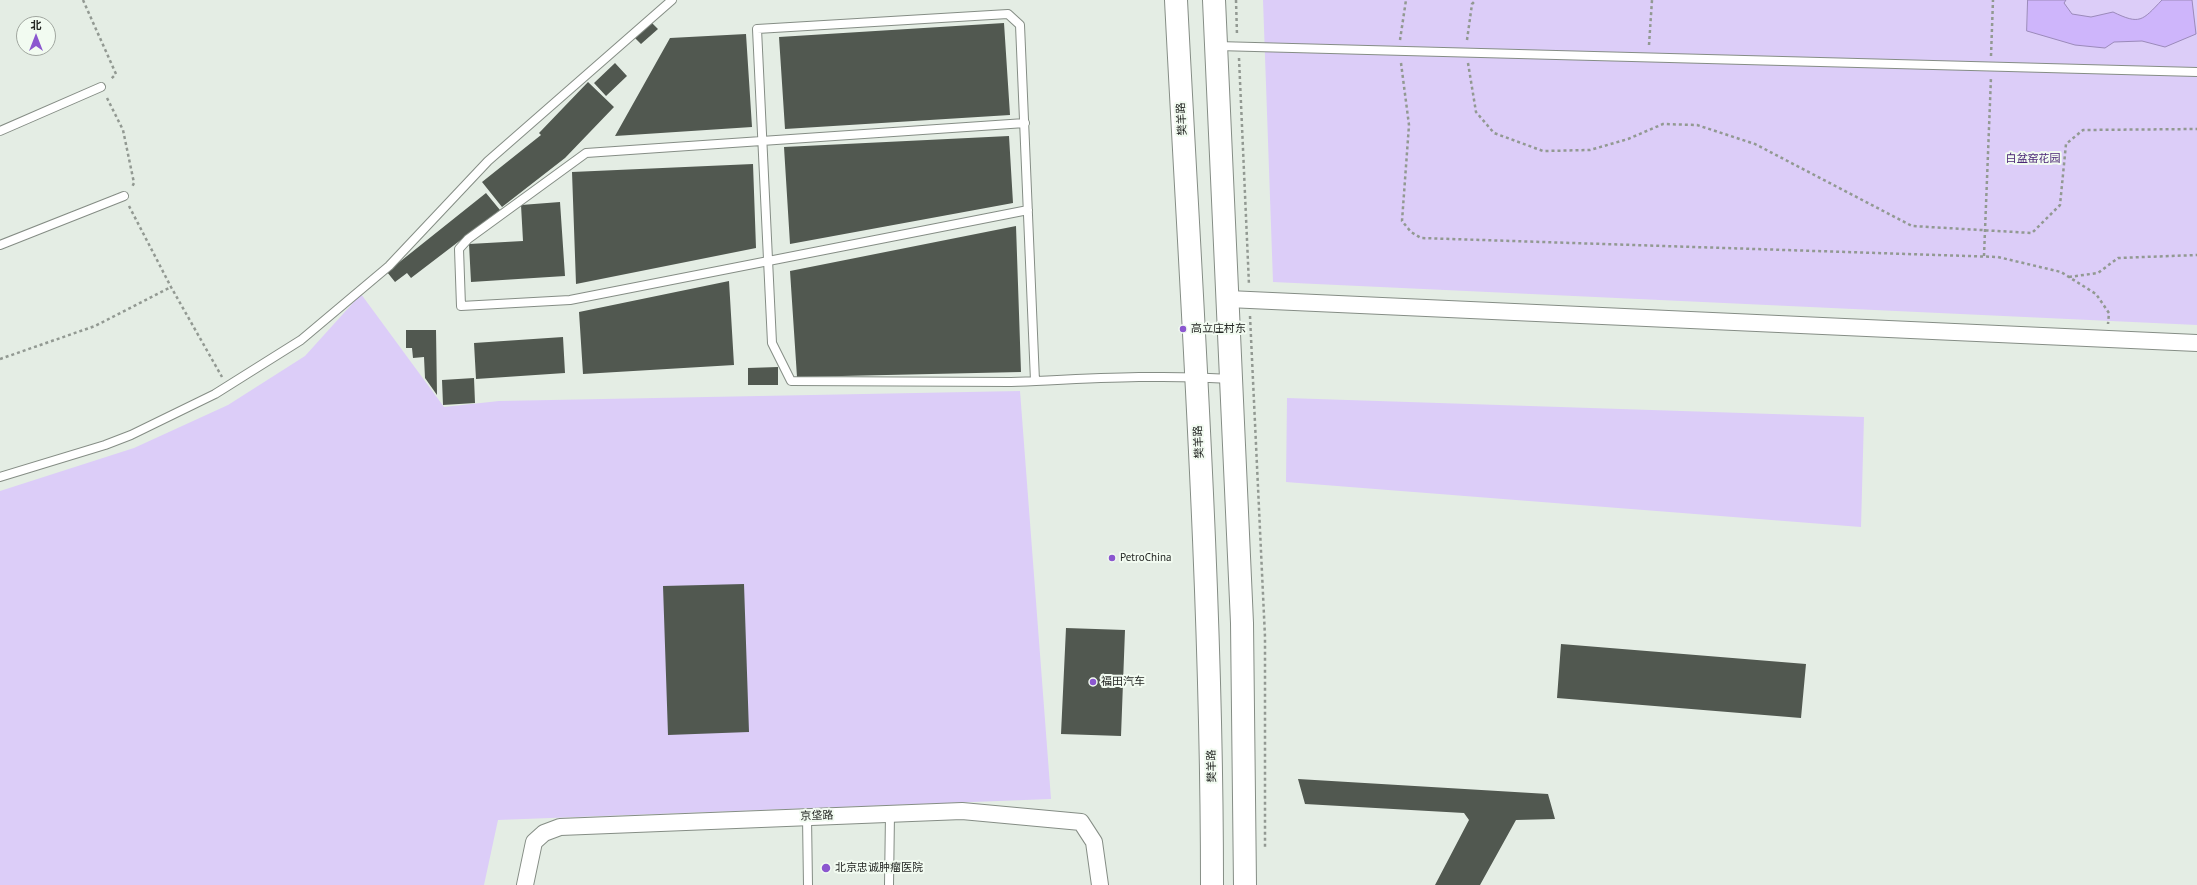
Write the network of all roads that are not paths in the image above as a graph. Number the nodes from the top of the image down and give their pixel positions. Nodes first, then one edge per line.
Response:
1 (672, 0) edge
2 (1176, 0) edge
3 (1214, 0) edge
4 (1216, 46) junction
5 (2197, 72) edge
6 (101, 87) road end
7 (1024, 123) junction
8 (0, 131) edge
9 (762, 140) junction
10 (124, 196) road end
11 (1028, 210) junction
12 (0, 245) edge
13 (768, 261) junction
14 (1228, 299) junction
15 (2197, 343) edge
16 (1196, 377) junction
17 (1231, 379) junction
18 (1035, 381) junction
19 (0, 477) edge
20 (890, 814) junction
21 (807, 817) junction
22 (525, 885) edge
23 (808, 885) edge
24 (889, 885) edge
25 (1100, 885) edge
26 (1212, 885) edge
27 (1246, 885) edge

1 - 19 lane
2 - 16 main road, 樊羊路
3 - 4 main road
4 - 5 lane
4 - 14 main road
6 - 8 lane
7 - 9 lane
7 - 9 lane
7 - 11 lane
9 - 13 lane
9 - 13 lane
10 - 12 lane
11 - 13 lane
11 - 18 lane
13 - 18 lane
14 - 15 street
14 - 17 main road
16 - 17 lane
16 - 18 lane
16 - 26 main road, 樊羊路
17 - 27 main road
20 - 21 street, 京垡路
20 - 24 lane
20 - 25 street, 京垡路
21 - 22 street, 京垡路
21 - 23 lane

